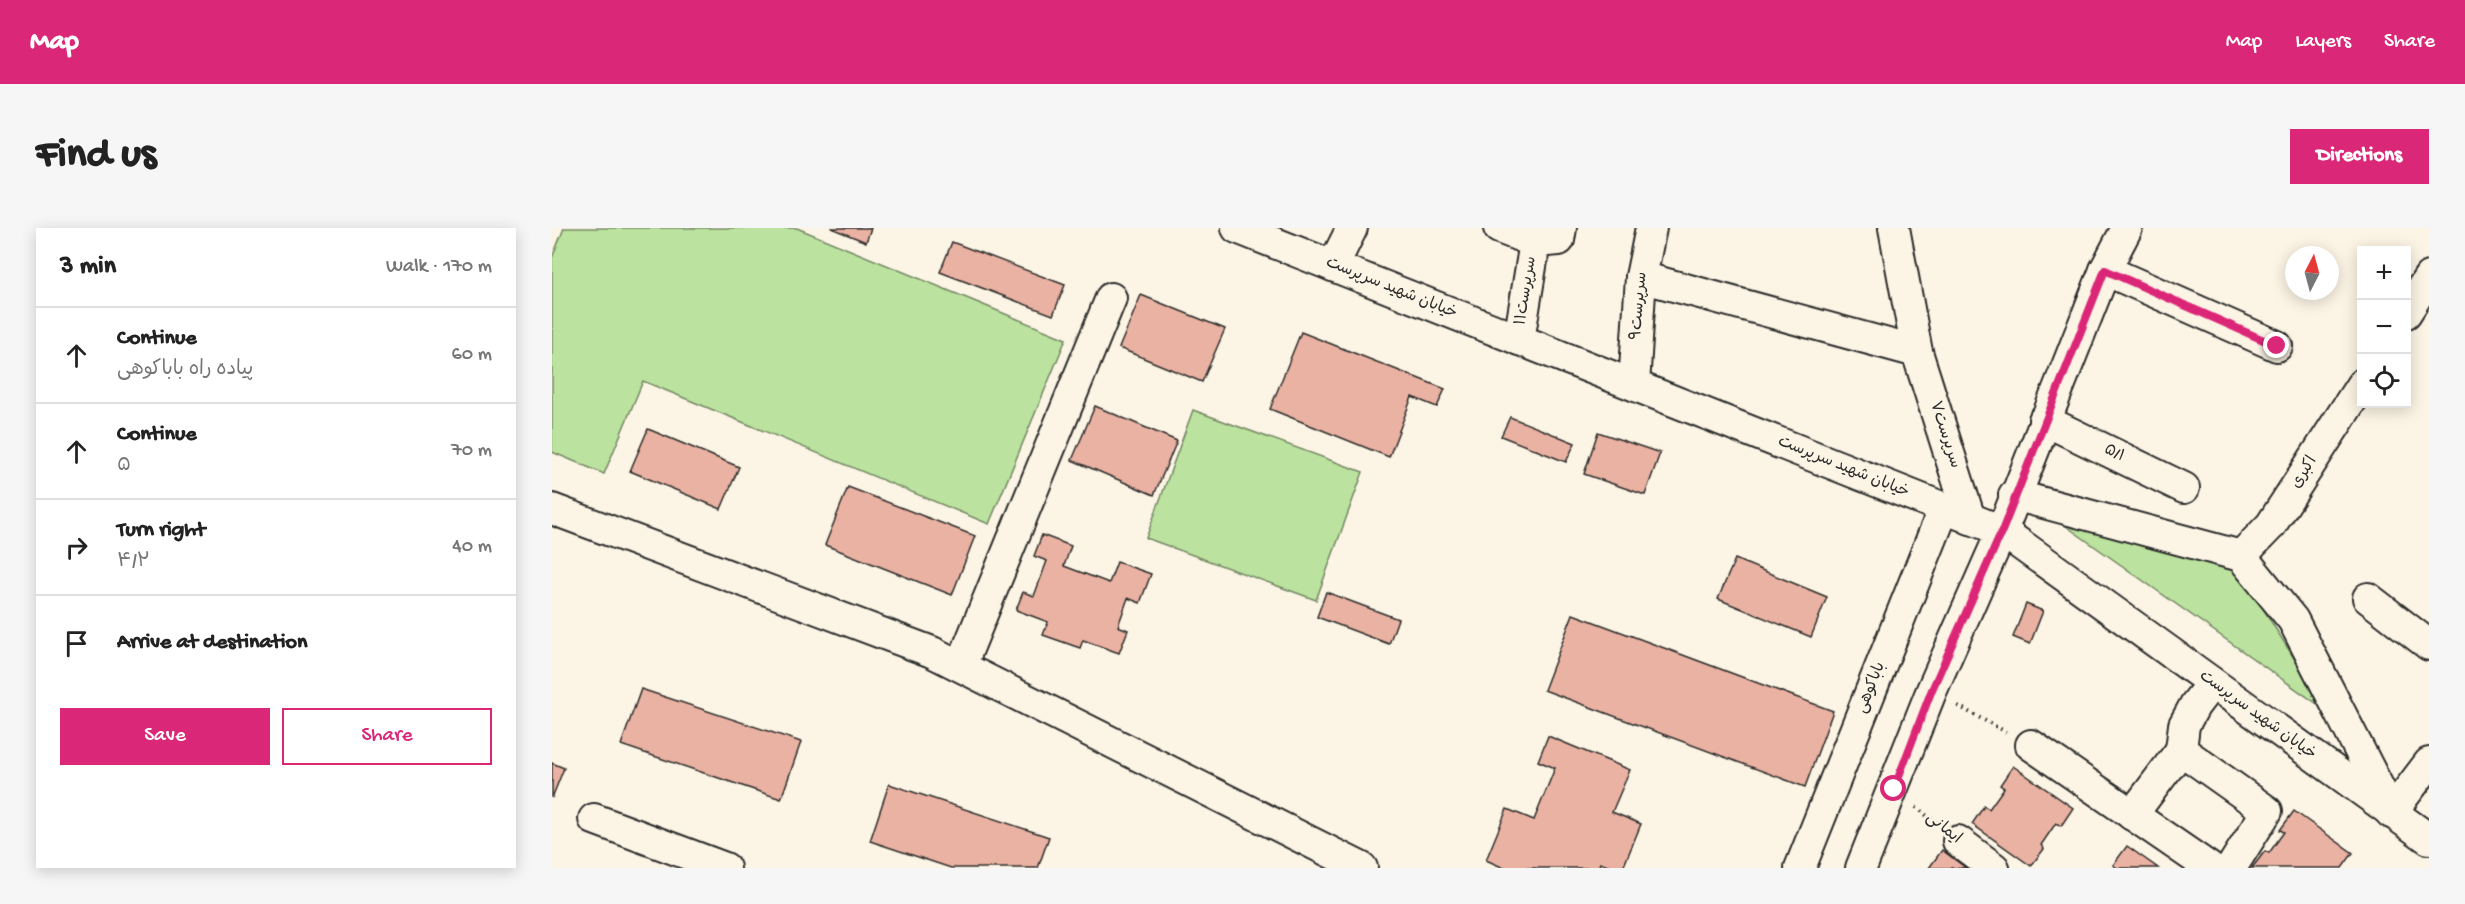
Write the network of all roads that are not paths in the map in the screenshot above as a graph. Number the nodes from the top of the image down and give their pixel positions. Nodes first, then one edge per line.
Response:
1 (1237, 228) edge
2 (1352, 228) edge
3 (1499, 228) edge
4 (1561, 228) edge
5 (1651, 228) edge
6 (1893, 228) edge
7 (2127, 228) edge
8 (1535, 242) junction
9 (1333, 266) junction
10 (2105, 270) junction
11 (1641, 277) junction
12 (2429, 277) edge
13 (1112, 298) dead end
14 (2411, 305) edge
15 (1519, 340) junction
16 (2277, 346) dead end
17 (1917, 352) junction
18 (1634, 385) junction
19 (2357, 390) edge
20 (2044, 420) junction
21 (2184, 488) dead end
22 (2014, 495) junction
23 (552, 509) edge
24 (1957, 513) junction
25 (2002, 531) junction
26 (2241, 556) junction
27 (2368, 598) dead end
28 (2429, 645) edge
29 (961, 666) junction
30 (2212, 683) junction
31 (2031, 746) road end
32 (2181, 750) junction
33 (2429, 763) edge
34 (2391, 813) junction
35 (2132, 815) junction
36 (594, 819) dead end
37 (2429, 839) edge
38 (1958, 841) road end
39 (725, 868) edge
40 (1362, 868) edge
41 (1800, 868) edge
42 (1861, 868) edge
43 (1994, 868) edge
44 (2210, 868) edge
45 (2231, 868) edge

1 - 9 street, خیابان شهید سرپرست
2 - 9 street
3 - 8 street
4 - 8 street, سرپرست۱۱
5 - 11 street, سرپرست۹
6 - 17 street, سرپرست۷
7 - 10 street
8 - 15 street, سرپرست۱۱
9 - 15 street, خیابان شهید سرپرست
10 - 16 street
10 - 20 street
11 - 17 street
11 - 18 street, سرپرست۹
12 - 14 street
13 - 29 street
15 - 18 street, خیابان شهید سرپرست
17 - 24 street, سرپرست۷
18 - 24 street, خیابان شهید سرپرست
19 - 26 street, اکبری
20 - 21 street, ۵/۱
20 - 22 street
22 - 25 street
22 - 26 street
23 - 29 street
24 - 25 street, خیابان شهید سرپرست
24 - 41 street, باباکوهی
25 - 30 street, خیابان شهید سرپرست
25 - 42 street
26 - 34 street, خیابان شهید سرپرست
27 - 28 street
29 - 40 street
30 - 32 street
30 - 34 street, خیابان شهید سرپرست
31 - 35 street
32 - 35 street
32 - 45 street
33 - 34 street
34 - 37 street, خیابان شهید سرپرست
35 - 44 street
36 - 39 street
38 - 43 street, ایمانی

